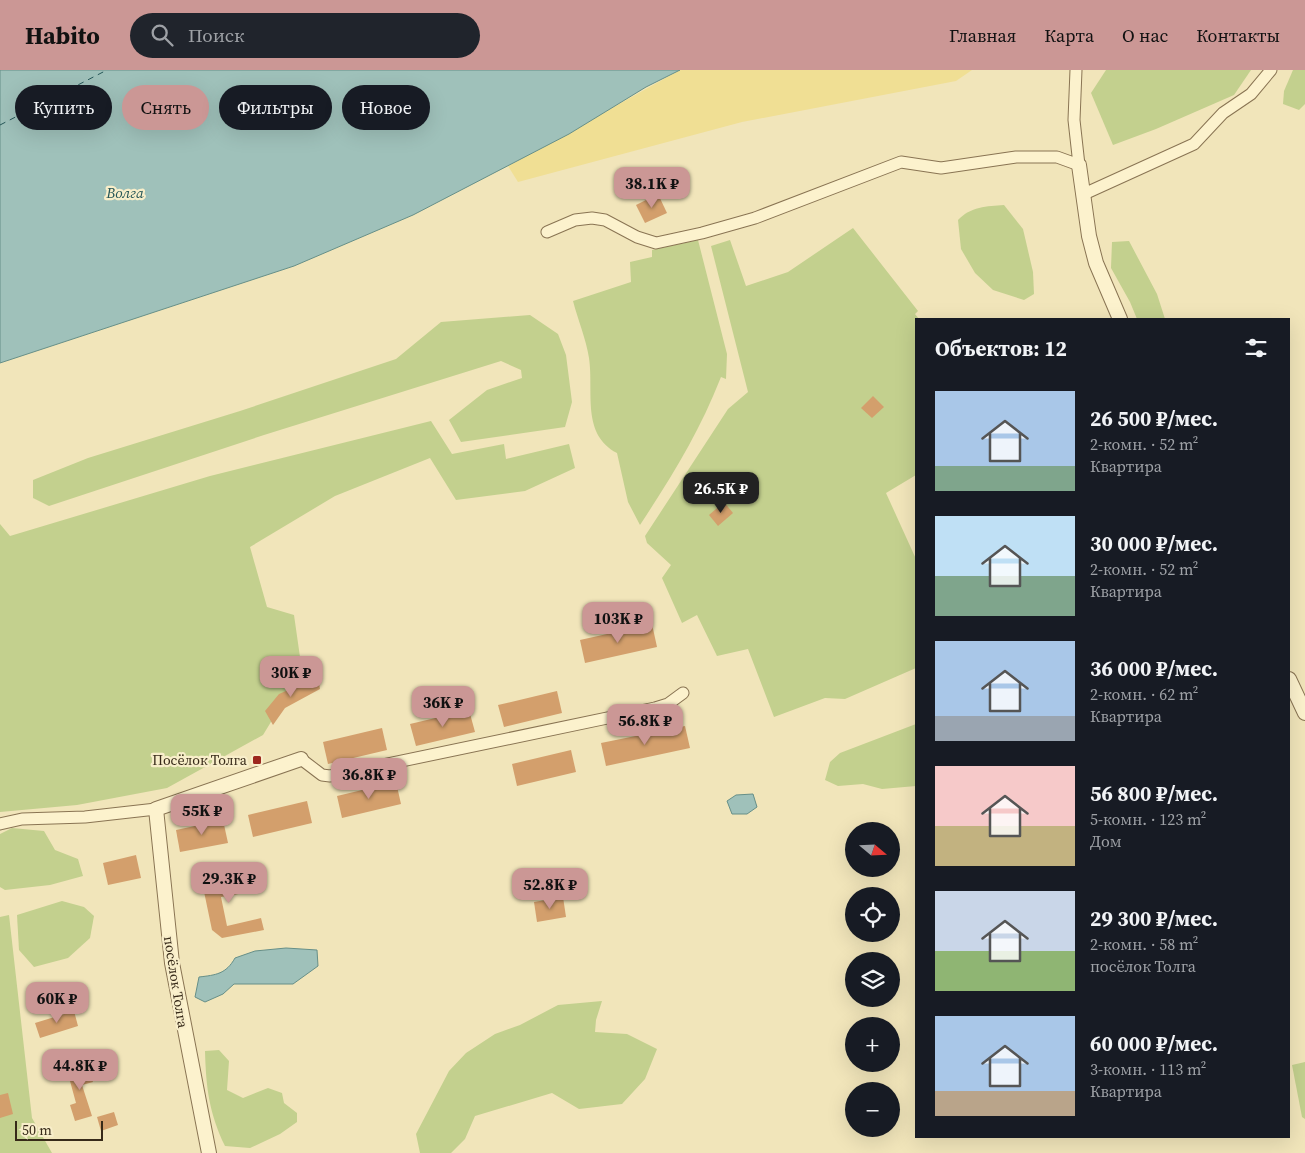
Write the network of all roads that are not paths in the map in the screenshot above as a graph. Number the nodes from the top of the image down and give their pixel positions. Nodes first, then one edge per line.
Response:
1 (1076, 70) edge
2 (1271, 70) edge
3 (1079, 165) junction
4 (1084, 194) junction
5 (547, 232) dead end
6 (1120, 318) edge
7 (1290, 681) edge
8 (683, 693) dead end
9 (1305, 713) edge
10 (301, 759) joint
11 (156, 809) junction
12 (0, 824) edge
13 (209, 1153) edge

1 - 3 street
2 - 4 street
3 - 4 street
3 - 5 street
4 - 6 street
7 - 9 street
8 - 10 street
10 - 11 street
11 - 12 street
11 - 13 street, посёлок Толга

